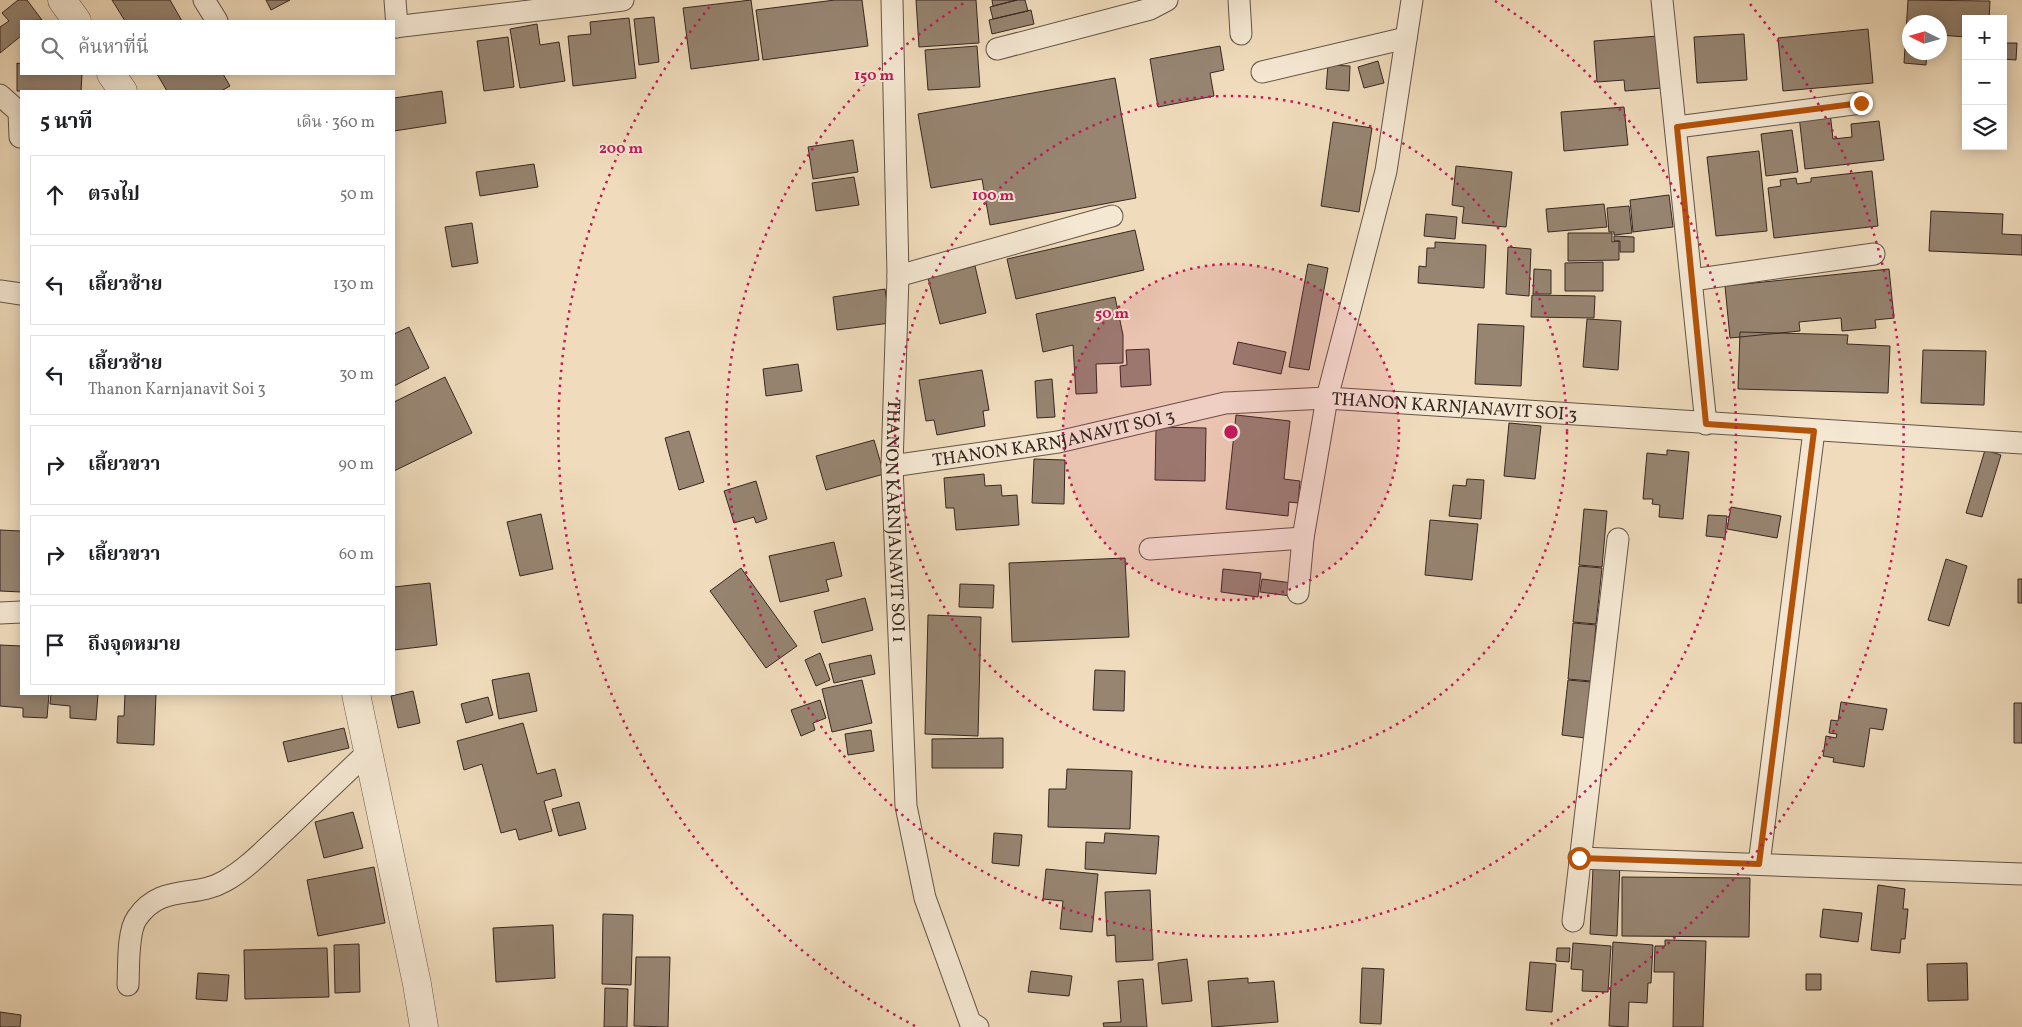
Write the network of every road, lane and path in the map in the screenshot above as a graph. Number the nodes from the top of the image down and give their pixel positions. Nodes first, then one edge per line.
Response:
1 (62, 0) edge
2 (204, 0) edge
3 (395, 0) edge
4 (624, 0) edge
5 (892, 0) edge
6 (1167, 0) edge
7 (1239, 0) edge
8 (1412, 0) edge
9 (1662, 0) edge
10 (75, 20) edge
11 (216, 20) edge
12 (395, 27) edge
13 (1241, 34) dead end
14 (1406, 38) junction
15 (998, 49) dead end
16 (1262, 72) dead end
17 (112, 75) edge
18 (122, 90) edge
19 (0, 95) edge
20 (1861, 103) dead end
21 (1677, 127) junction
22 (14, 137) edge
23 (1112, 216) dead end
24 (1874, 254) dead end
25 (898, 276) junction
26 (1692, 280) junction
27 (0, 292) edge
28 (20, 294) edge
29 (1326, 398) junction
30 (1706, 424) junction
31 (1814, 431) junction
32 (2022, 443) edge
33 (892, 466) junction
34 (1303, 538) junction
35 (1618, 538) dead end
36 (1150, 549) dead end
37 (1298, 593) dead end
38 (20, 612) edge
39 (0, 613) edge
40 (356, 695) edge
41 (368, 752) junction
42 (1579, 858) junction
43 (1759, 864) junction
44 (2022, 874) edge
45 (1573, 921) dead end
46 (128, 985) dead end
47 (971, 1025) edge
48 (424, 1027) edge

1 - 10 street
2 - 11 street
3 - 12 street
4 - 12 street
5 - 25 street, THANON KARNJANAVIT SOI 1
6 - 15 street
7 - 13 street
8 - 14 street
9 - 21 street
14 - 16 street
14 - 29 street
17 - 18 street
19 - 22 street
20 - 21 street
21 - 26 street
23 - 25 street
24 - 26 street
25 - 33 street, THANON KARNJANAVIT SOI 1
26 - 30 street
27 - 28 street
29 - 30 street, THANON KARNJANAVIT SOI 3
29 - 33 street, THANON KARNJANAVIT SOI 3
29 - 34 street
30 - 31 street, THANON KARNJANAVIT SOI 3
31 - 32 street, THANON KARNJANAVIT SOI 3
31 - 43 street
33 - 47 street, THANON KARNJANAVIT SOI 1
34 - 36 street
34 - 37 street
35 - 42 street
38 - 39 street
40 - 41 street
41 - 46 street
41 - 48 street
42 - 43 street
42 - 45 street
43 - 44 street

